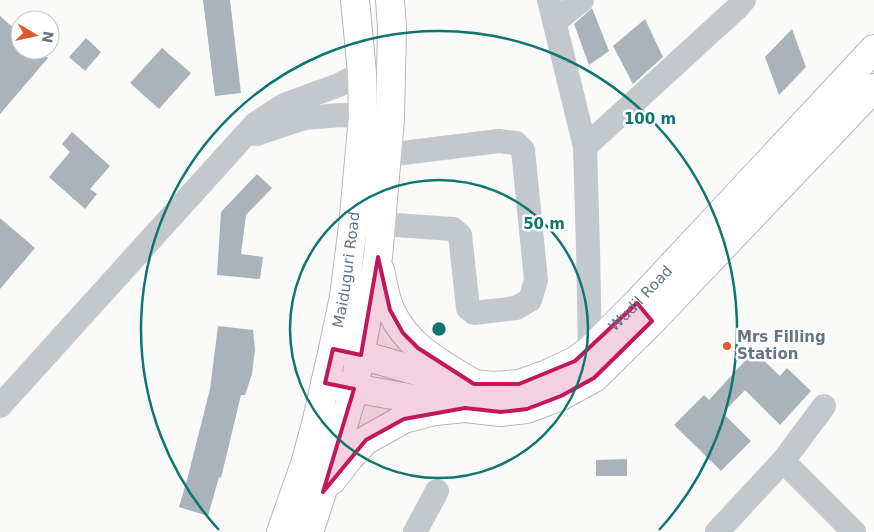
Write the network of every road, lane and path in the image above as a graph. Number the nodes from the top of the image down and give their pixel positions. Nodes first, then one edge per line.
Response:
1 (356, 0) edge
2 (390, 0) edge
3 (582, 0) edge
4 (744, 0) edge
5 (552, 11) edge
6 (874, 49) edge
7 (362, 73) junction
8 (874, 88) edge
9 (363, 117) junction
10 (242, 138) junction
11 (585, 147) junction
12 (387, 155) junction
13 (381, 224) junction
14 (378, 257) junction
15 (645, 312) junction
16 (333, 349) junction
17 (590, 350) junction
18 (361, 355) junction
19 (325, 383) junction
20 (354, 388) junction
21 (470, 396) junction
22 (0, 406) edge
23 (824, 406) dead end
24 (783, 461) junction
25 (437, 491) dead end
26 (323, 492) junction
27 (281, 532) edge
28 (309, 532) edge
29 (415, 532) edge
30 (717, 532) edge
31 (854, 532) edge

1 - 7 main road, Maiduguri Road
2 - 12 main road, Maiduguri Road
3 - 5 street
4 - 11 street
5 - 11 street
6 - 15 main road, Wudil Road
7 - 9 main road, Maiduguri Road
7 - 10 street
8 - 15 main road, Wudil Road
9 - 10 street
9 - 16 main road, Maiduguri Road
10 - 22 street
11 - 17 street
12 - 13 main road, Maiduguri Road
12 - 13 street
13 - 14 main road, Maiduguri Road
14 - 18 main road, Maiduguri Road
14 - 21 main road
15 - 17 main road, Wudil Road
15 - 21 main road, Wudil Road
16 - 18 main road, Wudil Road
16 - 19 main road, Maiduguri Road
17 - 21 main road, Wudil Road
18 - 20 main road, Maiduguri Road
18 - 21 main road, Wudil Road
19 - 20 main road, Wudil Road
19 - 27 main road, Maiduguri Road
20 - 21 main road, Wudil Road
20 - 26 main road, Maiduguri Road
21 - 26 main road
23 - 24 street
24 - 30 street
24 - 31 street
25 - 29 street
26 - 28 main road, Maiduguri Road

